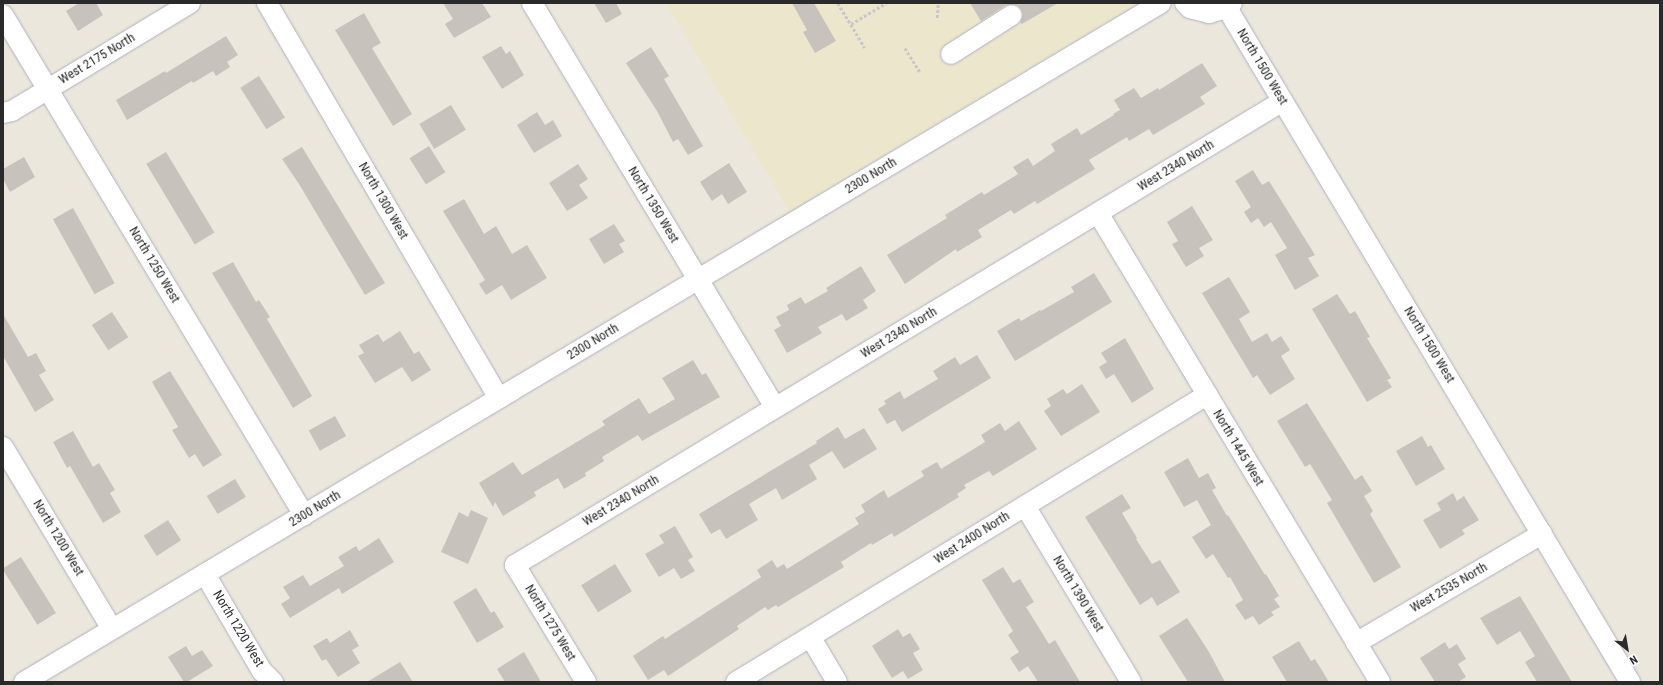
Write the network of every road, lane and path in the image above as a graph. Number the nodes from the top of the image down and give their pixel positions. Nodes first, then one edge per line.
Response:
1 (190, 3) edge
2 (267, 3) edge
3 (532, 3) edge
4 (838, 3) edge
5 (886, 3) edge
6 (938, 3) edge
7 (1161, 3) edge
8 (1185, 3) edge
9 (1229, 5) edge
10 (3, 15) edge
11 (1012, 16) dead end
12 (937, 18) dead end
13 (851, 24) junction
14 (865, 48) dead end
15 (905, 48) dead end
16 (951, 54) dead end
17 (920, 72) dead end
18 (48, 89) junction
19 (1283, 102) junction
20 (3, 113) edge
21 (1098, 212) junction
22 (698, 280) junction
23 (1207, 395) junction
24 (499, 398) junction
25 (775, 408) junction
26 (3, 447) edge
27 (1025, 506) junction
28 (304, 515) junction
29 (1542, 534) junction
30 (515, 565) joint
31 (205, 574) junction
32 (112, 629) junction
33 (811, 638) junction
34 (1356, 643) junction
35 (24, 682) edge
36 (274, 682) edge
37 (586, 682) edge
38 (736, 682) edge
39 (837, 682) edge
40 (1130, 682) edge
41 (1380, 682) edge
42 (1630, 682) edge

1 - 18 street, West 2175 North
2 - 24 street, North 1300 West
3 - 22 street, North 1350 West
4 - 13 path
5 - 13 path
6 - 12 path
7 - 22 street, 2300 North
8 - 9 street
9 - 19 street, North 1500 West
10 - 18 street, North 1250 West
11 - 16 street
13 - 14 path
15 - 17 path
18 - 20 street, West 2175 North
18 - 28 street, North 1250 West
19 - 21 street, West 2340 North
19 - 29 street, North 1500 West
21 - 23 street, North 1445 West
21 - 25 street, West 2340 North
22 - 24 street, 2300 North
22 - 25 street, North 1350 West
23 - 27 street, West 2400 North
23 - 34 street, North 1445 West
24 - 28 street, 2300 North
25 - 30 street, West 2340 North
26 - 32 street, North 1200 West
27 - 33 street, West 2400 North
27 - 40 street, North 1390 West
28 - 31 street, 2300 North
29 - 34 street, West 2535 North
29 - 42 street, North 1500 West
30 - 37 street, North 1275 West
31 - 32 street, 2300 North
31 - 36 street, North 1220 West
32 - 35 street, 2300 North
33 - 38 street, West 2400 North
33 - 39 street
34 - 41 street, North 1445 West

